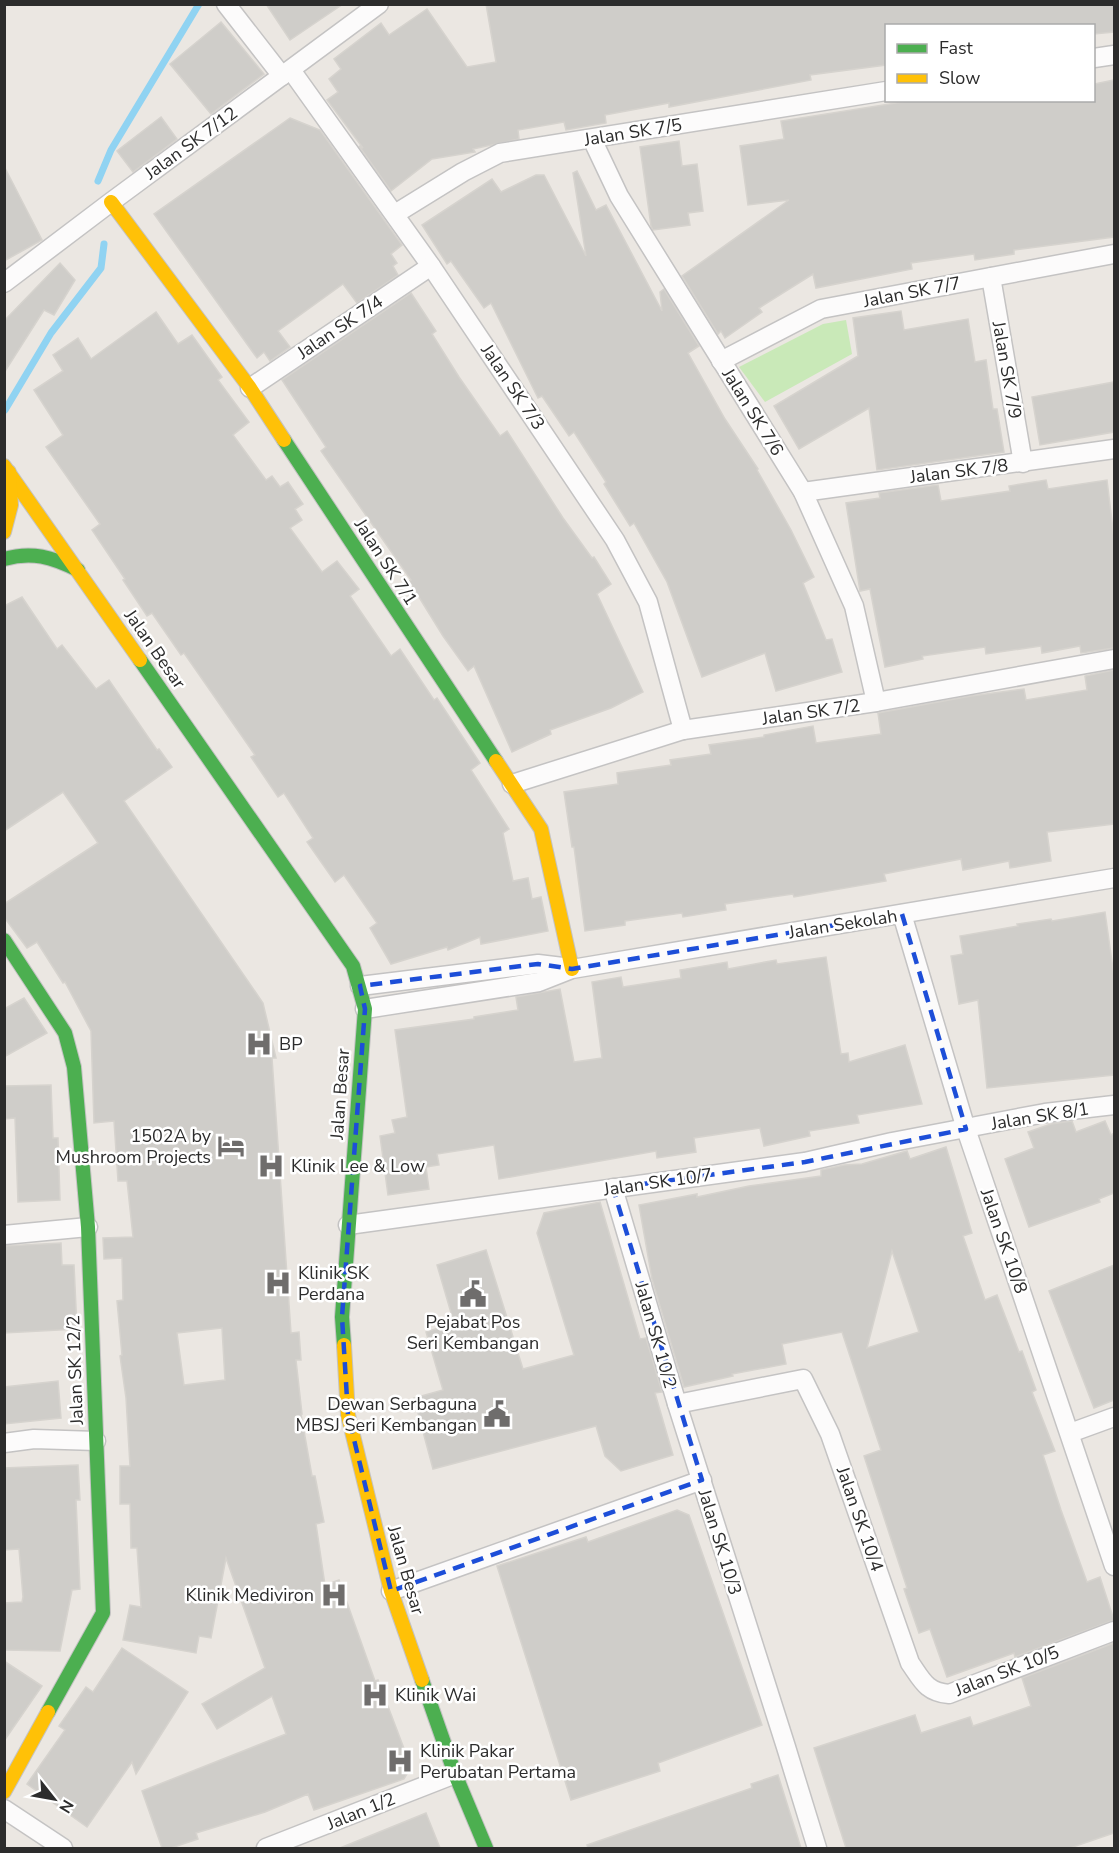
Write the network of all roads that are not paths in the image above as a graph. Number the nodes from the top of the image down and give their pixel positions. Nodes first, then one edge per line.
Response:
1 (226, 4) edge
2 (379, 4) edge
3 (1114, 55) edge
4 (1095, 58) edge
5 (286, 73) junction
6 (885, 91) edge
7 (592, 138) junction
8 (111, 202) junction
9 (396, 214) junction
10 (1114, 254) edge
11 (431, 266) junction
12 (991, 277) junction
13 (4, 283) edge
14 (721, 361) junction
15 (250, 388) junction
16 (1114, 449) edge
17 (1023, 463) junction
18 (7, 469) edge
19 (803, 492) junction
20 (4, 532) edge
21 (4, 559) edge
22 (78, 570) junction
23 (1114, 659) edge
24 (876, 702) junction
25 (683, 730) junction
26 (512, 784) junction
27 (1114, 878) edge
28 (902, 914) junction
29 (4, 940) edge
30 (572, 969) junction
31 (360, 986) junction
32 (365, 1009) junction
33 (1114, 1105) edge
34 (966, 1129) junction
35 (613, 1188) junction
36 (348, 1225) junction
37 (88, 1227) junction
38 (4, 1235) edge
39 (676, 1404) junction
40 (1114, 1417) edge
41 (1070, 1433) junction
42 (96, 1441) junction
43 (4, 1443) edge
44 (702, 1480) junction
45 (1114, 1566) edge
46 (391, 1591) junction
47 (1114, 1631) edge
48 (910, 1663) joint
49 (455, 1774) junction
50 (4, 1792) edge
51 (4, 1809) edge
52 (63, 1848) edge
53 (266, 1848) edge
54 (486, 1848) edge
55 (817, 1848) edge

1 - 5 street, Jalan SK 7/3
2 - 5 street, Jalan SK 7/12
3 - 4 street
5 - 8 street, Jalan SK 7/12
5 - 9 street, Jalan SK 7/3
6 - 7 street, Jalan SK 7/5
7 - 9 street, Jalan SK 7/5
7 - 14 street, Jalan SK 7/6
8 - 13 street, Jalan SK 7/12
8 - 15 street, Jalan SK 7/1
9 - 11 street, Jalan SK 7/3
10 - 12 street, Jalan SK 7/7
11 - 15 street, Jalan SK 7/4
11 - 25 street, Jalan SK 7/3
12 - 14 street, Jalan SK 7/7
12 - 17 street, Jalan SK 7/9
14 - 19 street, Jalan SK 7/6
15 - 26 street, Jalan SK 7/1
16 - 17 street, Jalan SK 7/8
17 - 19 street, Jalan SK 7/8
18 - 20 street
18 - 22 street, Jalan Besar
19 - 24 street, Jalan SK 7/6
21 - 22 street
22 - 31 street, Jalan Besar
23 - 24 street, Jalan SK 7/2
24 - 25 street, Jalan SK 7/2
25 - 26 street, Jalan SK 7/2
26 - 30 street, Jalan SK 7/1
27 - 28 street, Jalan Sekolah
28 - 30 street, Jalan Sekolah
28 - 34 street, Jalan SK 10/8
29 - 37 street, Jalan SK 12/2
30 - 31 street, Jalan Sekolah
30 - 32 street, Jalan Sekolah
31 - 32 street, Jalan Besar
32 - 36 street, Jalan Besar
33 - 34 street, Jalan SK 8/1
34 - 35 street, Jalan SK 10/7
34 - 41 street, Jalan SK 10/8
35 - 36 street, Jalan SK 10/7
35 - 39 street, Jalan SK 10/2
36 - 46 street, Jalan Besar
37 - 38 street
37 - 42 street, Jalan SK 12/2
39 - 44 street, Jalan SK 10/2
39 - 48 street, Jalan SK 10/4
40 - 41 street
41 - 45 street, Jalan SK 10/8
42 - 43 street
42 - 50 street, Jalan SK 12/2
44 - 46 street, Jalan SK 10/3
44 - 55 street, Jalan SK 10/3
46 - 49 street, Jalan Besar
47 - 48 street, Jalan SK 10/5
49 - 53 street, Jalan 1/2
49 - 54 street, Jalan Besar
51 - 52 street

